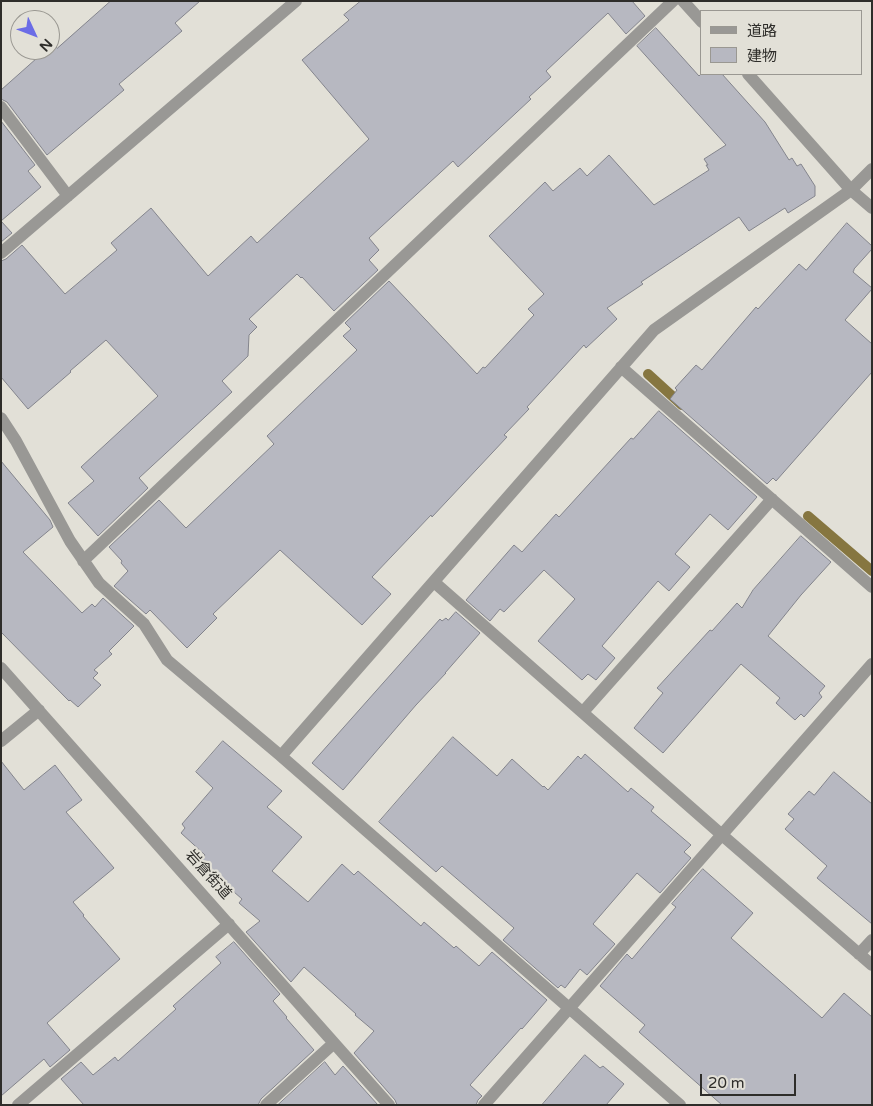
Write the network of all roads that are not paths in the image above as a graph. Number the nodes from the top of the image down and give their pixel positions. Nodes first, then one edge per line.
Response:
1 (296, 1) edge
2 (673, 1) edge
3 (683, 1) edge
4 (700, 20) edge
5 (749, 75) edge
6 (1, 107) edge
7 (872, 170) edge
8 (851, 190) junction
9 (68, 196) junction
10 (872, 208) edge
11 (1, 253) edge
12 (621, 367) junction
13 (1, 418) edge
14 (772, 499) junction
15 (83, 560) junction
16 (434, 582) junction
17 (872, 587) edge
18 (872, 664) edge
19 (1, 668) edge
20 (39, 710) junction
21 (583, 712) junction
22 (1, 741) edge
23 (281, 756) junction
24 (722, 835) junction
25 (229, 924) junction
26 (872, 940) edge
27 (859, 954) junction
28 (872, 965) edge
29 (569, 1008) junction
30 (334, 1042) junction
31 (18, 1105) edge
32 (266, 1105) edge
33 (390, 1105) edge
34 (484, 1105) edge
35 (680, 1105) edge

1 - 9 street
2 - 15 street
3 - 4 street
5 - 8 street
6 - 9 street
7 - 8 street
8 - 10 street
8 - 12 street
9 - 11 street
12 - 14 street
12 - 16 street
13 - 15 street
14 - 17 street
14 - 21 street
15 - 23 street
16 - 21 street
16 - 23 street
18 - 24 street
19 - 20 street, 岩倉街道
20 - 22 street
20 - 25 street, 岩倉街道
21 - 24 street
23 - 29 street
24 - 27 street
24 - 29 street
25 - 30 street, 岩倉街道
25 - 31 street
26 - 27 street
27 - 28 street
29 - 34 street
29 - 35 street
30 - 32 street
30 - 33 street, 岩倉街道

